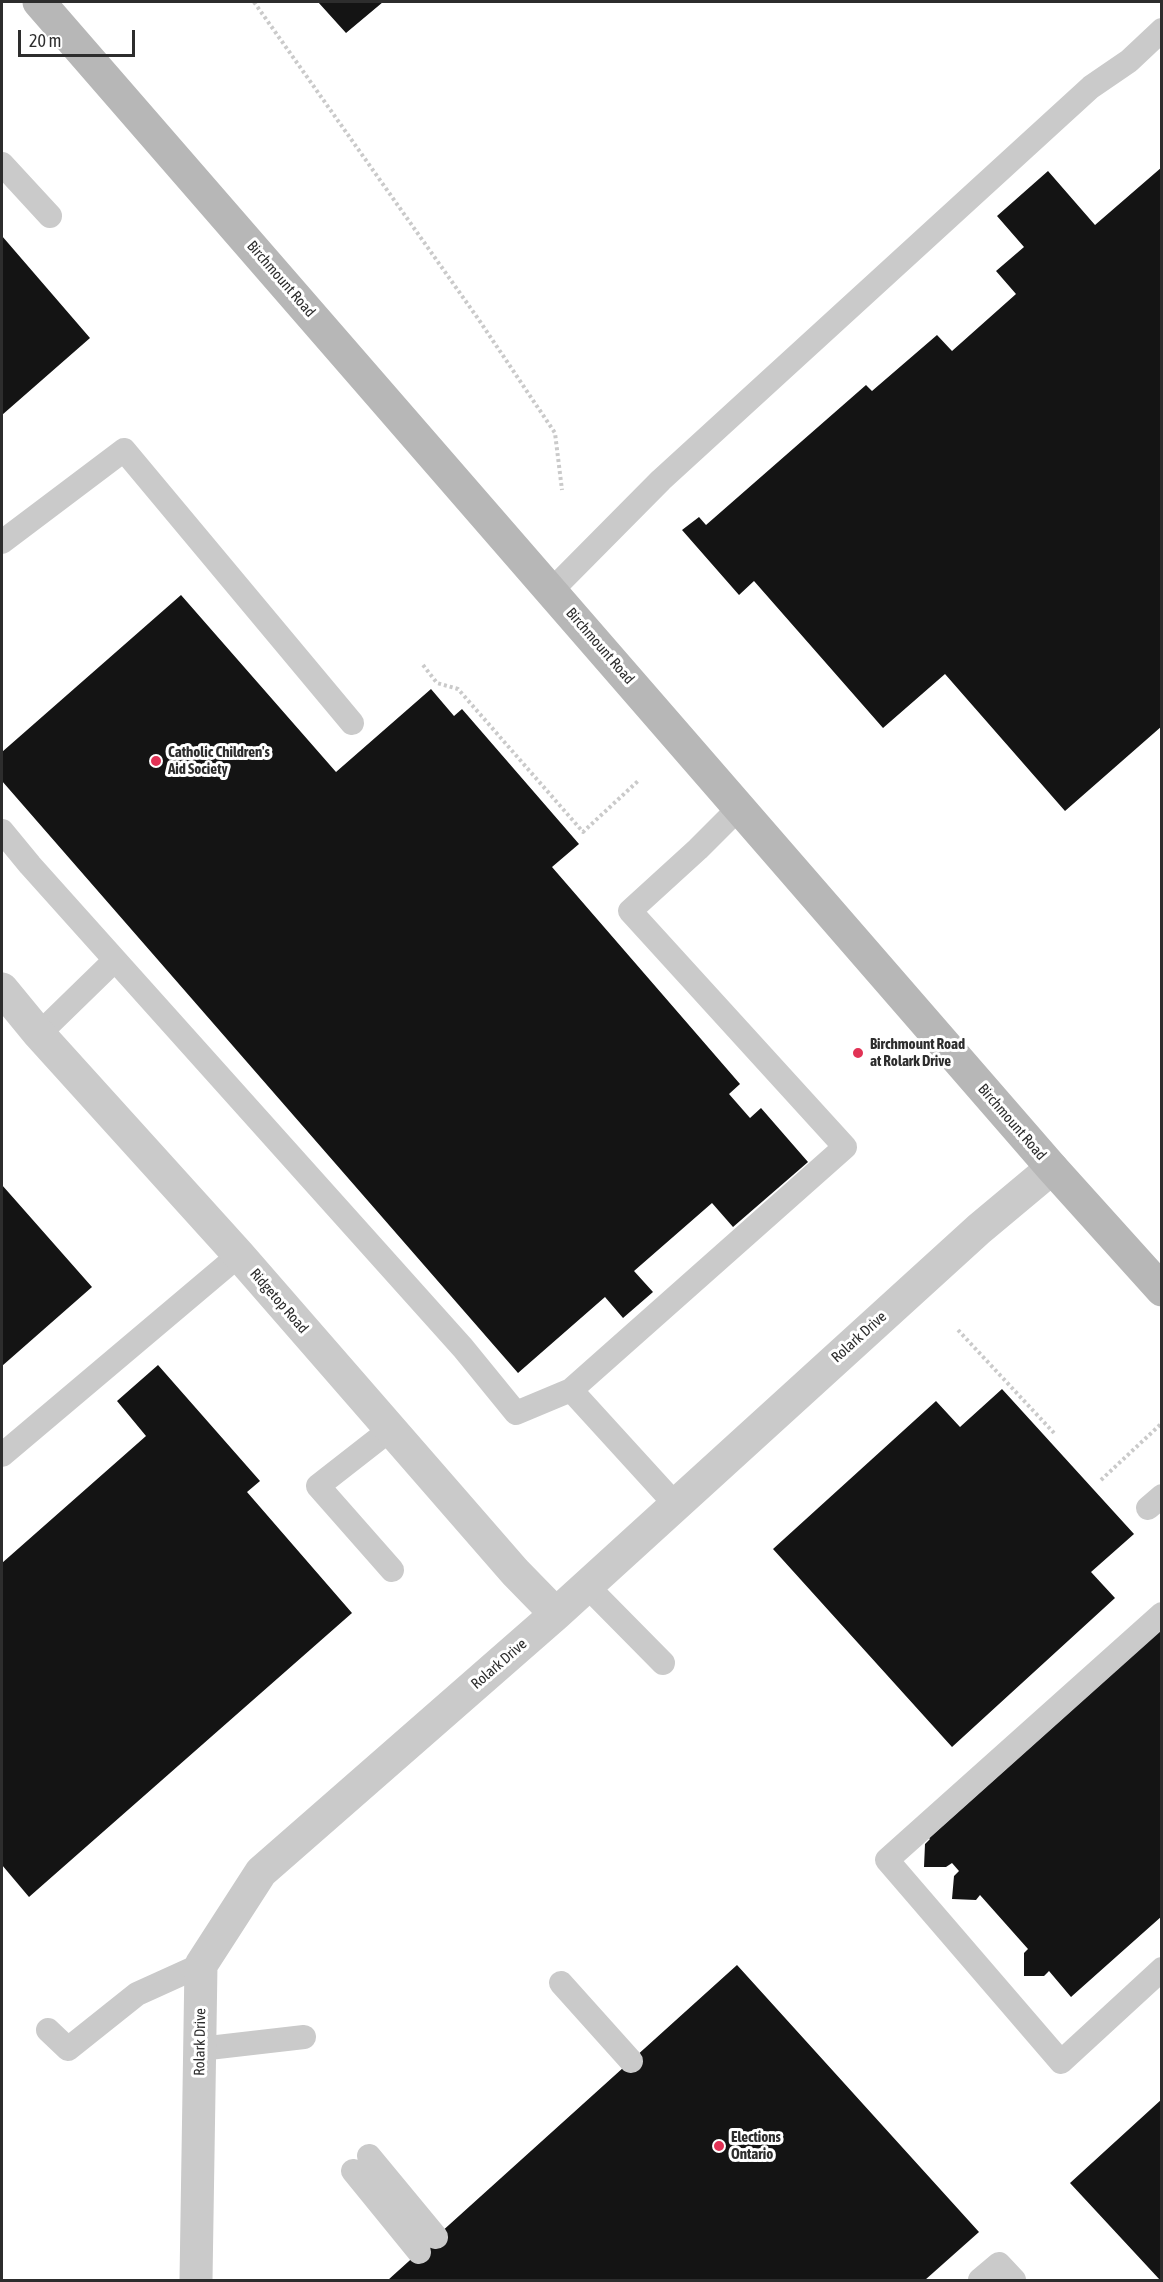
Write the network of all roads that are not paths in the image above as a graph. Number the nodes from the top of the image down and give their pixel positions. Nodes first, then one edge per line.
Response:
1 (39, 2) edge
2 (1161, 30) edge
3 (2, 164) edge
4 (50, 216) dead end
5 (2, 542) edge
6 (552, 590) junction
7 (352, 723) dead end
8 (739, 808) junction
9 (2, 831) edge
10 (115, 960) junction
11 (2, 989) edge
12 (39, 1034) junction
13 (1052, 1168) junction
14 (239, 1255) junction
15 (1161, 1290) edge
16 (571, 1390) junction
17 (391, 1429) junction
18 (2, 1455) edge
19 (675, 1504) junction
20 (392, 1570) dead end
21 (586, 1586) junction
22 (556, 1614) junction
23 (1161, 1614) edge
24 (663, 1663) dead end
25 (201, 1965) junction
26 (1161, 1969) edge
27 (561, 1983) dead end
28 (48, 2030) dead end
29 (304, 2037) dead end
30 (200, 2049) junction
31 (631, 2061) dead end
32 (361, 2163) dead end
33 (428, 2245) dead end
34 (196, 2280) edge
35 (980, 2280) edge
36 (1014, 2280) edge

1 - 6 main road, Birchmount Road
2 - 6 lane
3 - 4 lane
5 - 7 lane
6 - 8 main road, Birchmount Road
8 - 13 main road, Birchmount Road
8 - 16 lane
9 - 10 lane
10 - 12 lane
10 - 16 lane
11 - 12 street, Ridgetop Road
12 - 14 street, Ridgetop Road
13 - 15 main road, Birchmount Road
13 - 19 street, Rolark Drive
14 - 17 street, Ridgetop Road
14 - 18 lane
16 - 19 lane
17 - 20 lane
17 - 22 street, Ridgetop Road
19 - 21 street, Rolark Drive
21 - 22 street, Rolark Drive
21 - 24 lane
22 - 25 street, Rolark Drive
23 - 26 lane
25 - 28 lane
25 - 30 street, Rolark Drive
27 - 31 lane
29 - 30 lane
30 - 34 street, Rolark Drive
32 - 33 lane
35 - 36 lane

